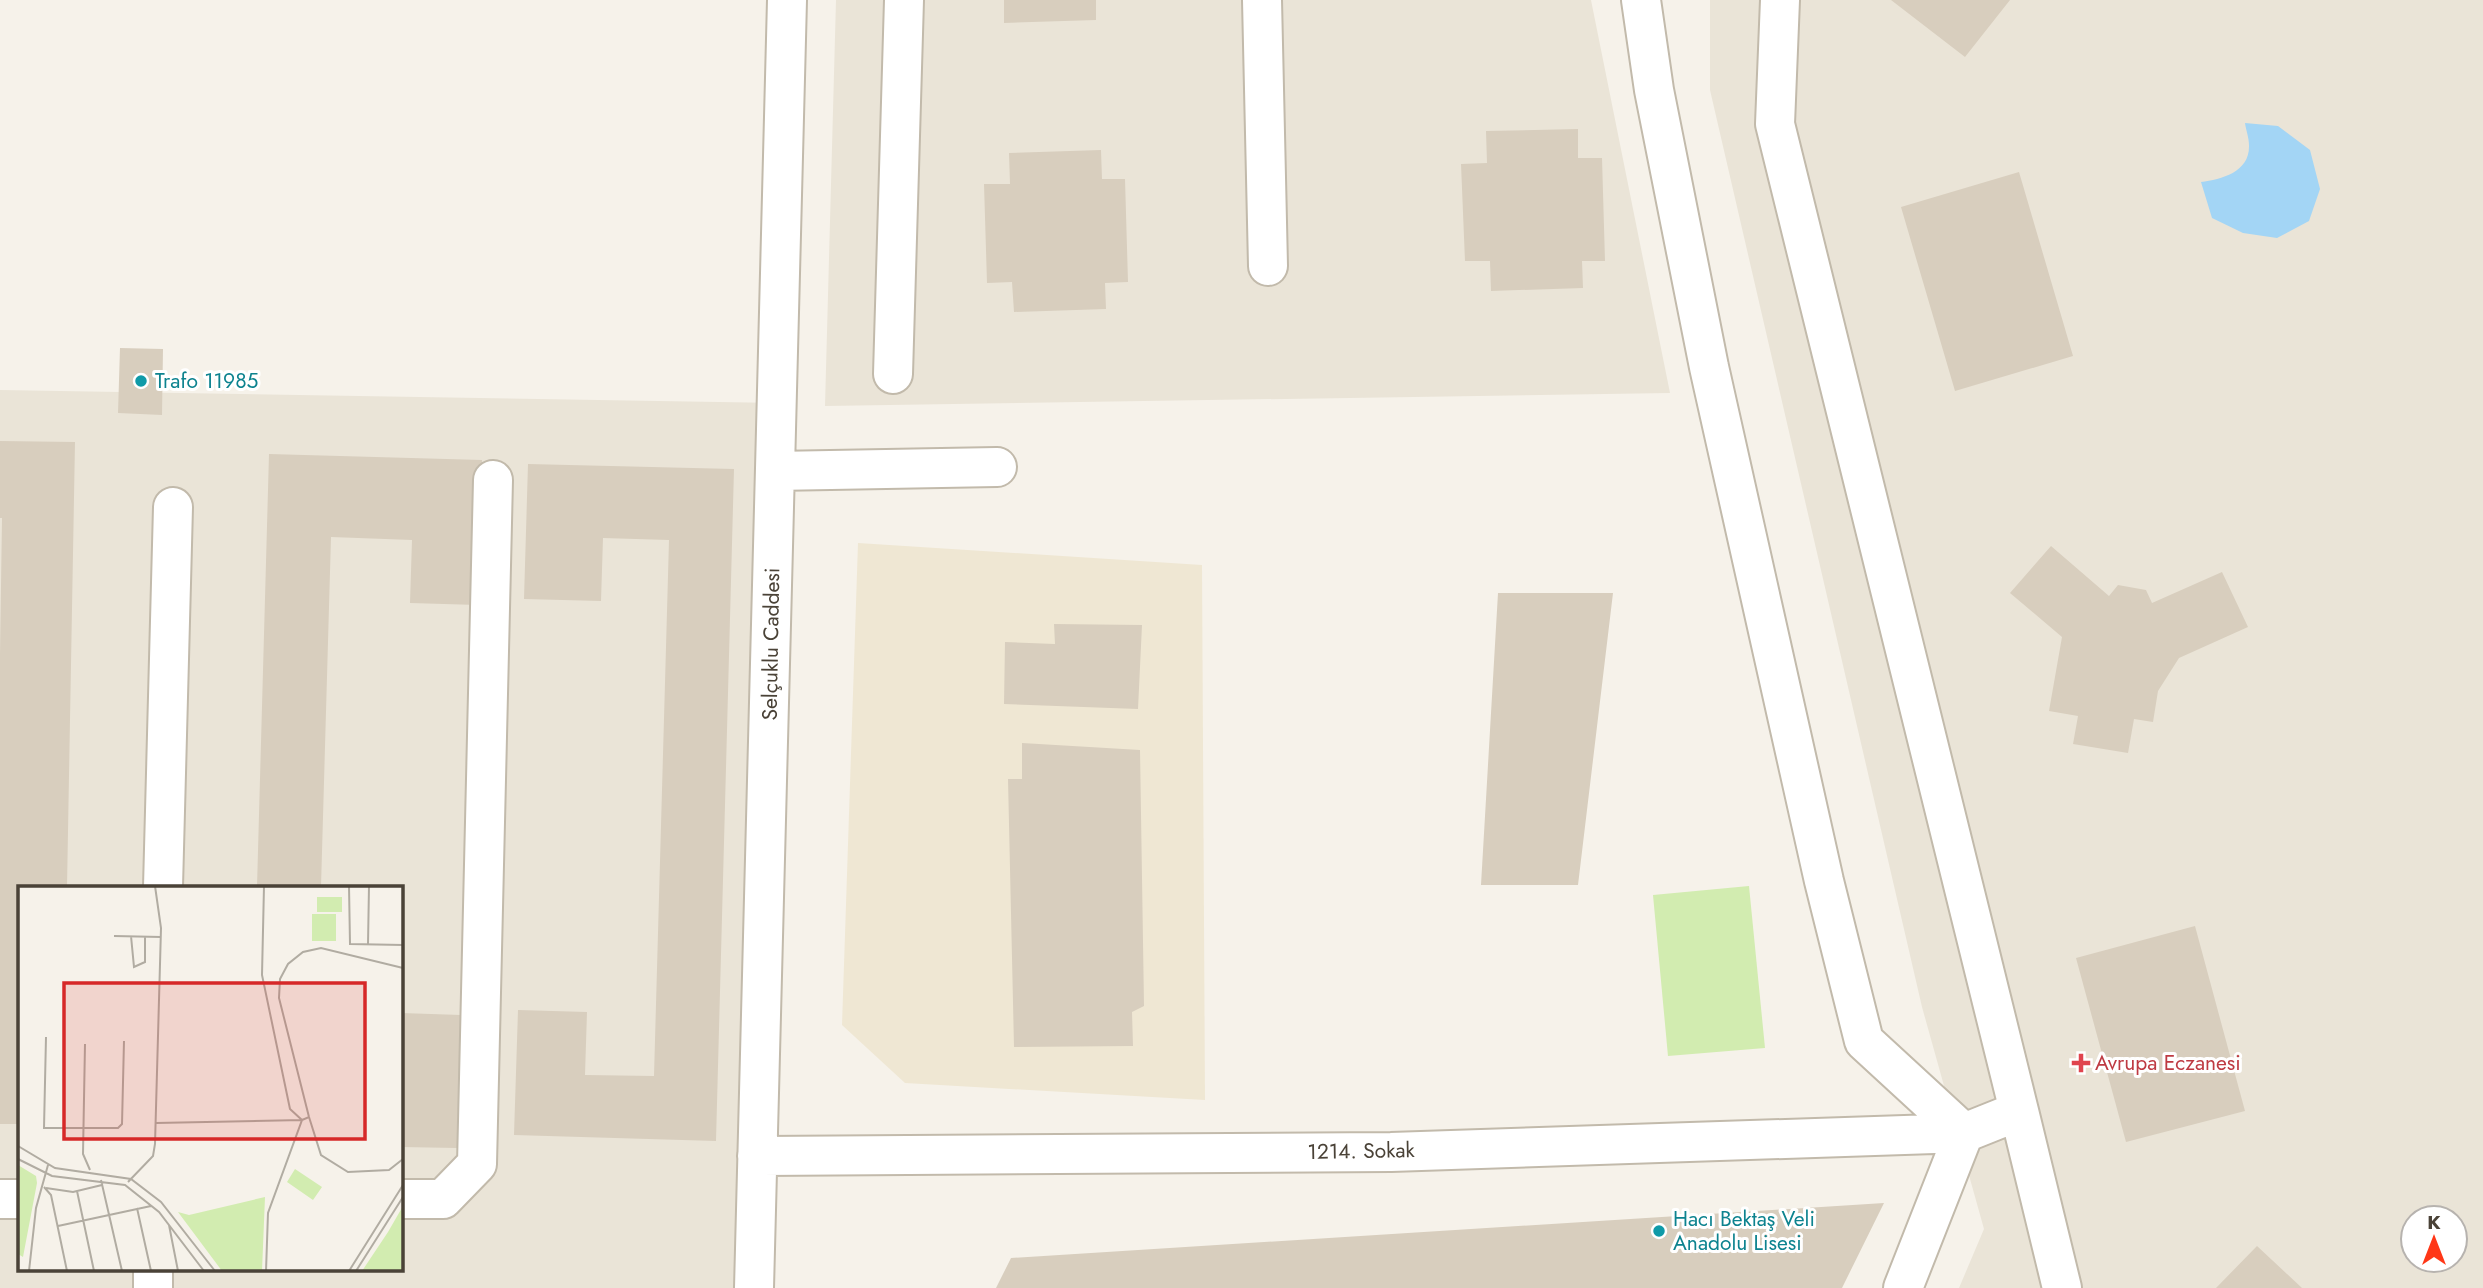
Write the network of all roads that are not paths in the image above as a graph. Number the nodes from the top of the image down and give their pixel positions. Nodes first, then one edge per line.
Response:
1 (787, 0) edge
2 (904, 0) edge
3 (1262, 0) edge
4 (1641, 0) edge
5 (1780, 0) edge
6 (1268, 266) dead end
7 (893, 374) dead end
8 (997, 467) dead end
9 (775, 471) junction
10 (492, 480) dead end
11 (173, 507) dead end
12 (163, 886) edge
13 (2019, 1111) junction
14 (1964, 1133) junction
15 (757, 1156) junction
16 (0, 1199) edge
17 (18, 1199) edge
18 (402, 1199) edge
19 (153, 1270) edge
20 (153, 1288) edge
21 (754, 1288) edge
22 (1903, 1288) edge
23 (2062, 1288) edge

1 - 9 street, Selçuklu Caddesi
2 - 7 street
3 - 6 street
4 - 14 street
5 - 13 street
8 - 9 street
9 - 15 street, Selçuklu Caddesi
10 - 18 street
11 - 12 street
13 - 14 street, 1214. Sokak
13 - 23 street
14 - 15 street, 1214. Sokak
14 - 22 street
15 - 21 street, Selçuklu Caddesi
16 - 17 street
19 - 20 street

